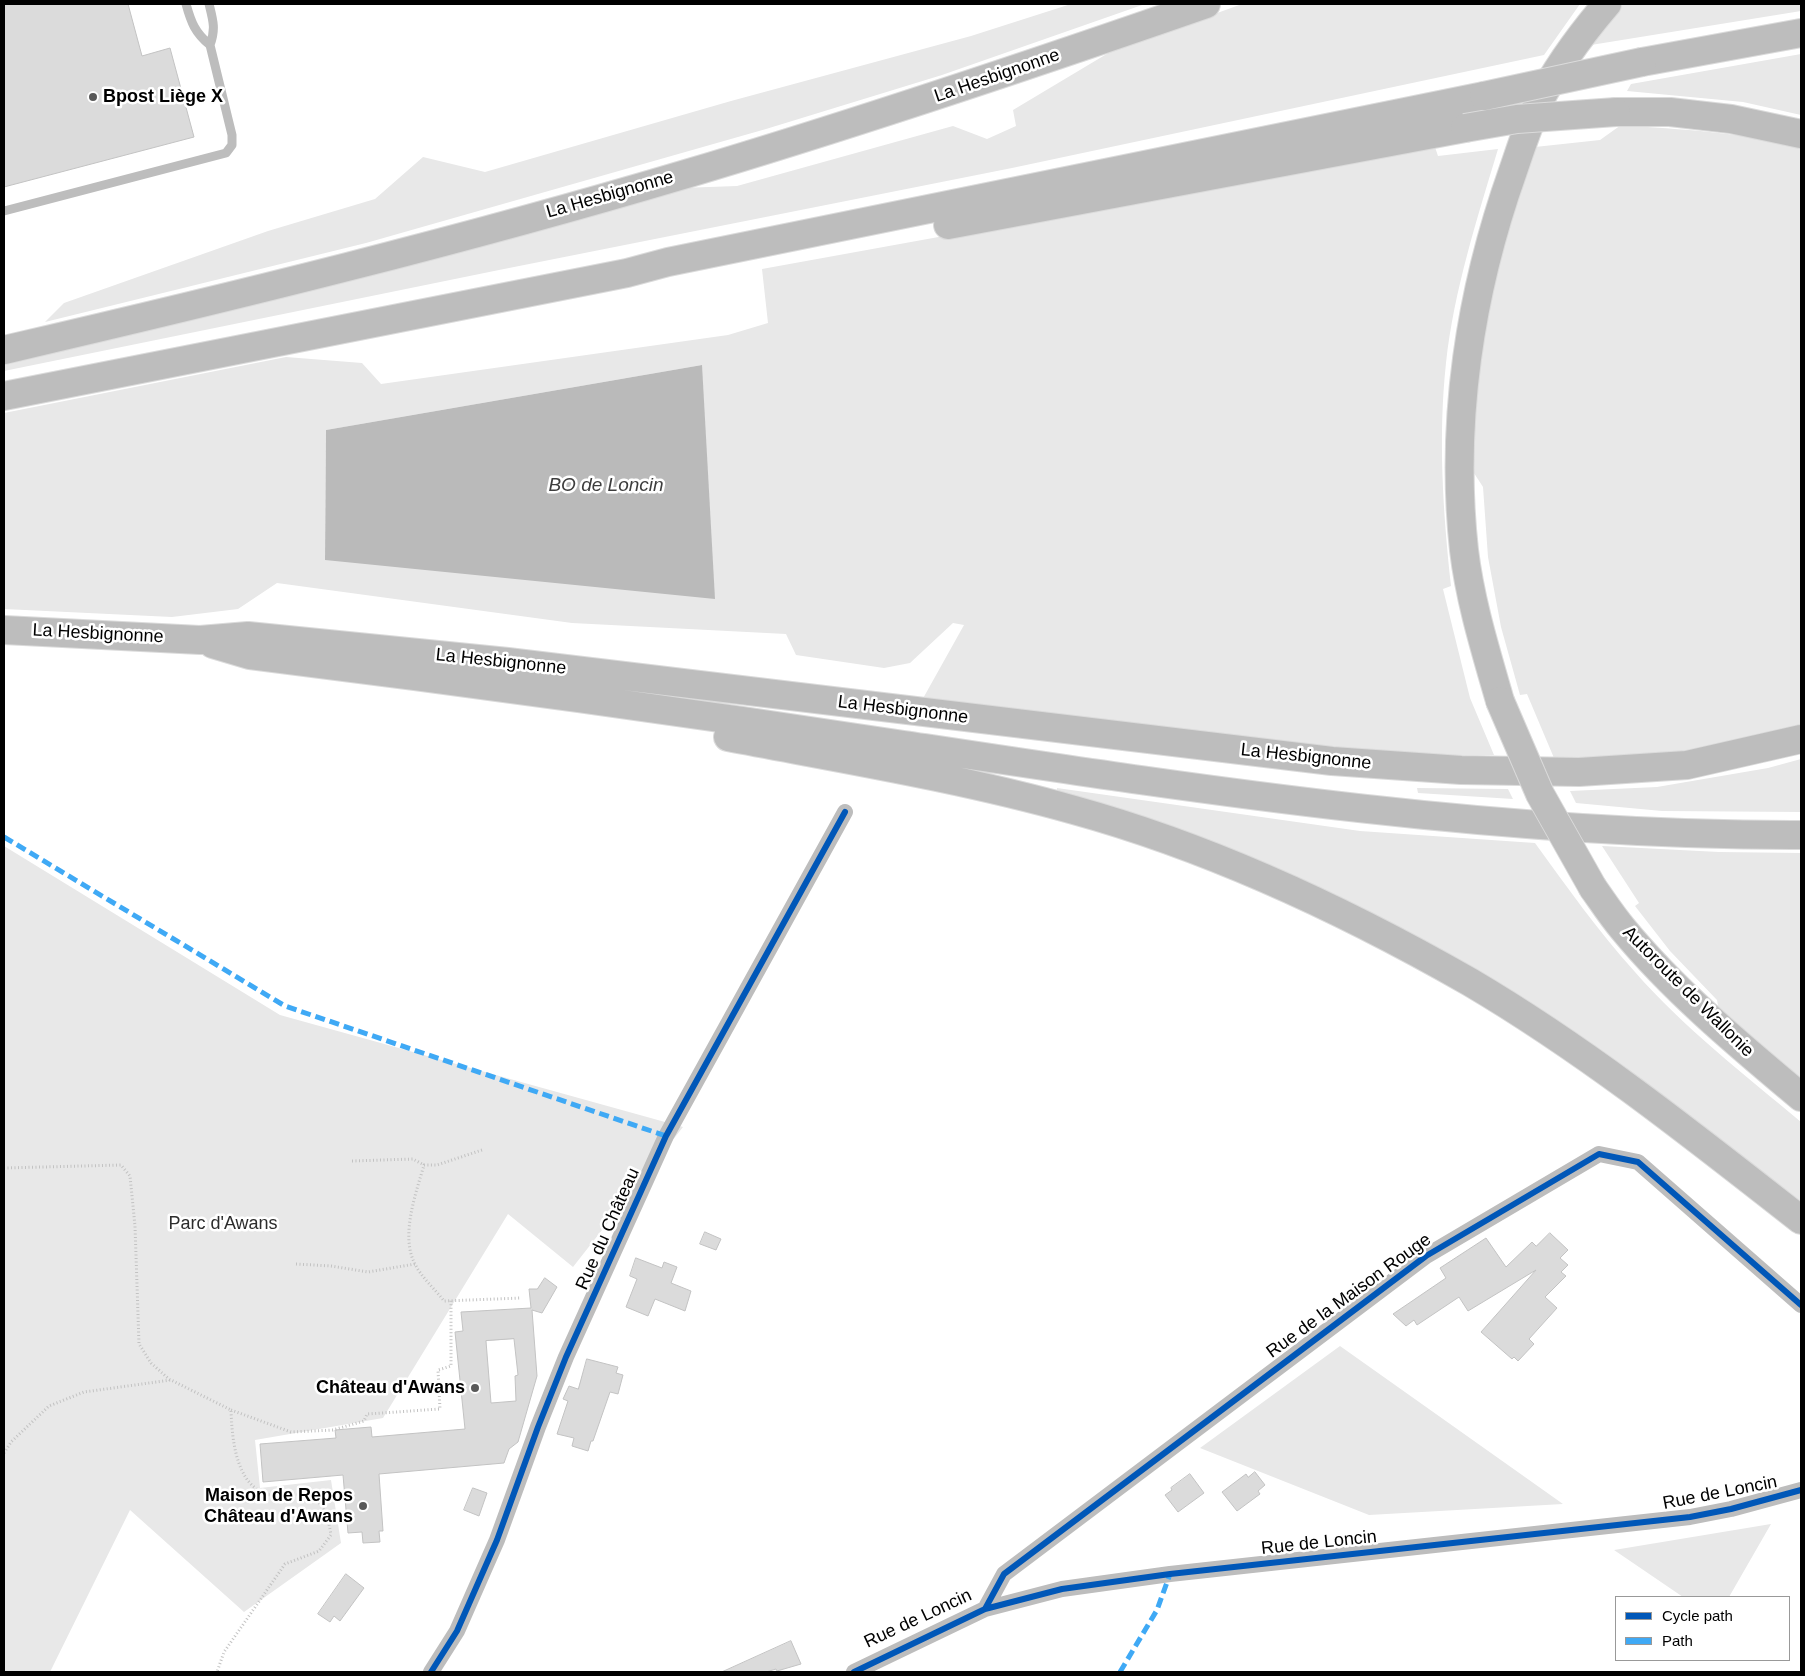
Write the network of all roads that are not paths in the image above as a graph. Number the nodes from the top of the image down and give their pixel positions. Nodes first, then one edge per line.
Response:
1 (186, 4) edge
2 (209, 4) edge
3 (1206, 4) edge
4 (1607, 4) edge
5 (1801, 33) edge
6 (210, 45) junction
7 (1801, 134) edge
8 (4, 211) edge
9 (627, 273) junction
10 (4, 350) edge
11 (4, 396) edge
12 (4, 630) edge
13 (200, 640) junction
14 (681, 712) junction
15 (1801, 739) edge
16 (845, 812) dead end
17 (1801, 835) edge
18 (1801, 1097) edge
19 (1801, 1220) edge
20 (1801, 1305) edge
21 (1801, 1490) edge
22 (985, 1609) junction
23 (431, 1672) edge
24 (854, 1672) edge

1 - 6 lane
2 - 6 lane
3 - 10 highway, La Hesbignonne
4 - 18 highway, Autoroute de Wallonie, bridge
5 - 9 highway, bridge
6 - 8 lane
7 - 9 highway, bridge
9 - 11 highway
12 - 13 highway, La Hesbignonne
13 - 14 highway
13 - 15 highway, La Hesbignonne
14 - 17 highway
14 - 19 highway
16 - 23 street, Rue du Château
20 - 22 street, Rue de la Maison Rouge
21 - 22 street, Rue de Loncin
22 - 24 street, Rue de Loncin

